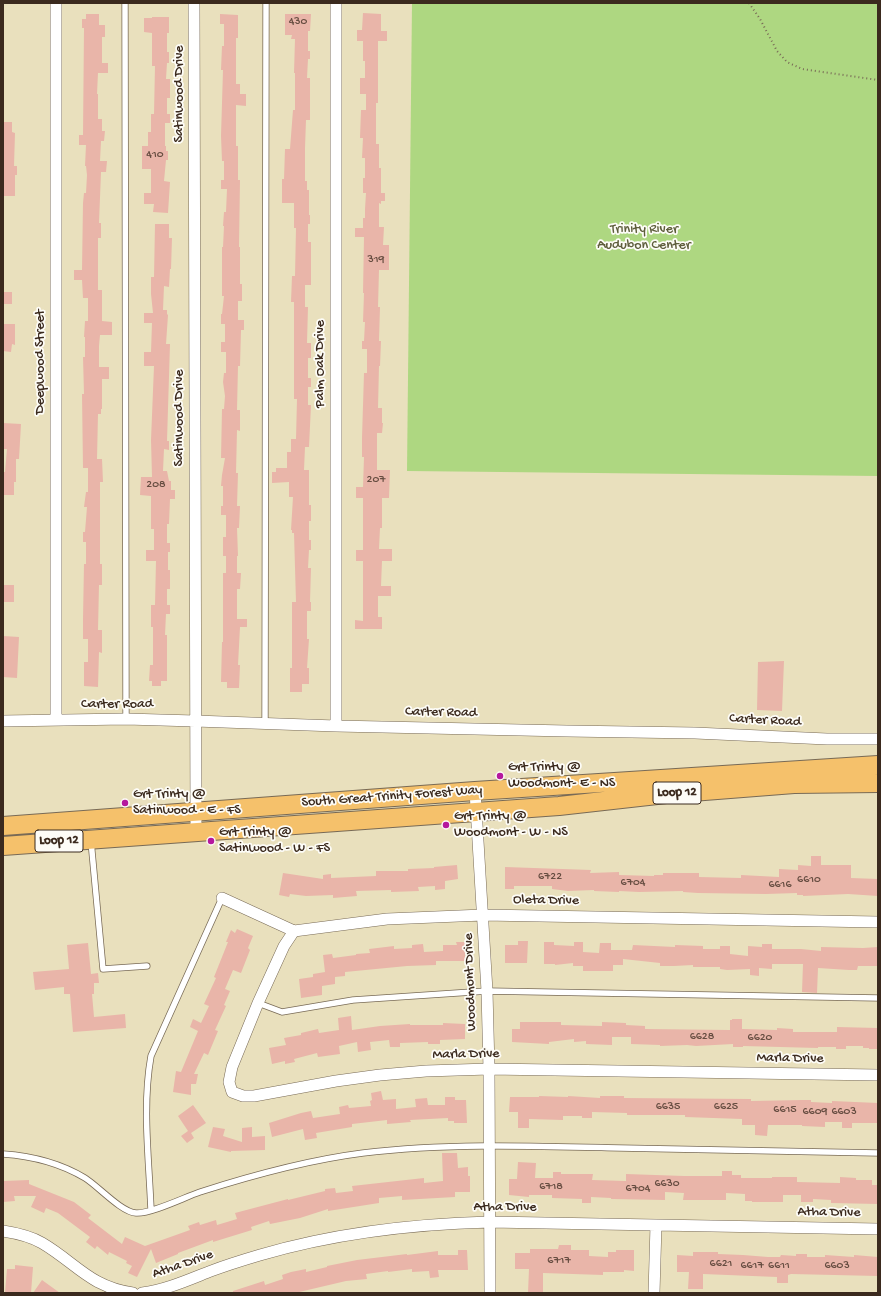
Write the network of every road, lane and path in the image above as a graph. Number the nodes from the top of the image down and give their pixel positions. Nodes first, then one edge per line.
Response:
1 (56, 3) edge
2 (125, 3) edge
3 (194, 3) edge
4 (266, 3) edge
5 (336, 3) edge
6 (749, 3) edge
7 (878, 80) edge
8 (126, 719) junction
9 (56, 720) junction
10 (3, 721) edge
11 (195, 721) junction
12 (265, 724) junction
13 (336, 726) junction
14 (878, 739) edge
15 (878, 765) edge
16 (878, 783) edge
17 (475, 791) junction
18 (196, 811) junction
19 (476, 811) junction
20 (3, 826) edge
21 (196, 832) junction
22 (91, 839) junction
23 (3, 846) edge
24 (222, 898) joint
25 (483, 915) junction
26 (878, 922) edge
27 (294, 931) junction
28 (147, 966) dead end
29 (487, 991) junction
30 (878, 998) edge
31 (258, 1004) junction
32 (489, 1069) junction
33 (878, 1075) edge
34 (489, 1145) junction
35 (878, 1153) edge
36 (3, 1154) edge
37 (151, 1210) junction
38 (490, 1222) junction
39 (656, 1225) junction
40 (878, 1229) edge
41 (3, 1231) edge
42 (133, 1293) edge
43 (142, 1293) edge
44 (490, 1293) edge
45 (654, 1293) edge

1 - 9 street, Deepwood Street
2 - 8 lane
3 - 11 street, Satinwood Drive
4 - 12 lane
5 - 13 street, Palm Oak Drive
6 - 7 path
8 - 9 street, Carter Road
8 - 11 street, Carter Road
9 - 10 street, Carter Road
11 - 12 street, Carter Road
11 - 18 street, Satinwood Drive
12 - 13 street, Carter Road
13 - 14 street, Carter Road
15 - 17 main road, South Great Trinity Forest Way / Loop 12
16 - 19 main road, South Great Trinity Forest Way / Loop 12
17 - 18 main road, South Great Trinity Forest Way / Loop 12
17 - 19 street, Woodmont Drive
18 - 20 main road, South Great Trinity Forest Way / Loop 12
18 - 21 street, Satinwood Drive
19 - 21 main road, South Great Trinity Forest Way / Loop 12
19 - 25 street, Woodmont Drive
21 - 22 main road, South Great Trinity Forest Way / Loop 12
22 - 23 main road, South Great Trinity Forest Way / Loop 12
22 - 28 lane
24 - 27 street
24 - 37 lane
25 - 26 street, Oleta Drive
25 - 27 street, Oleta Drive
25 - 29 street, Woodmont Drive
27 - 31 street, Marla Drive
29 - 30 lane
29 - 31 lane
29 - 32 street, Woodmont Drive
31 - 32 street, Marla Drive
32 - 33 street, Marla Drive
32 - 34 street, Woodmont Drive
34 - 35 lane
34 - 37 lane
34 - 38 street, Woodmont Drive
36 - 37 lane
38 - 39 street, Atha Drive
38 - 43 street, Atha Drive
38 - 44 street, Woodmont Drive
39 - 40 street, Atha Drive
39 - 45 street
41 - 42 street

